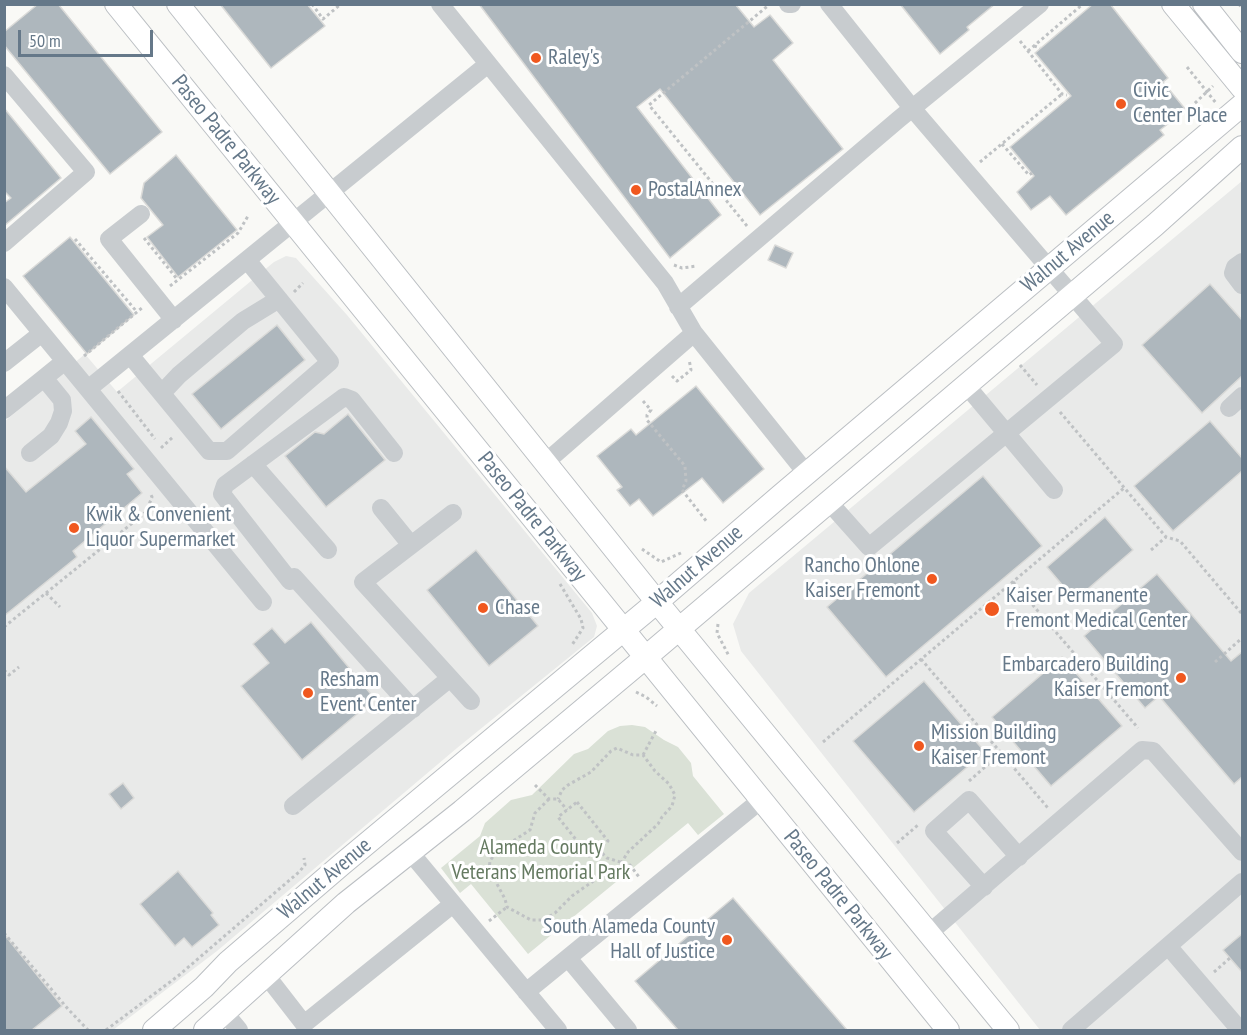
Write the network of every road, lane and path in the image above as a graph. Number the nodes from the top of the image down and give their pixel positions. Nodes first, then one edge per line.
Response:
1 (116, 4) edge
2 (178, 4) edge
3 (312, 4) edge
4 (341, 4) edge
5 (440, 4) edge
6 (770, 4) edge
7 (829, 4) edge
8 (1040, 4) edge
9 (1083, 4) edge
10 (1173, 4) edge
11 (1204, 4) edge
12 (1239, 4) edge
13 (1242, 9) edge
14 (1017, 37) dead end
15 (1034, 46) junction
16 (1040, 48) dead end
17 (1028, 51) junction
18 (1242, 52) edge
19 (488, 64) junction
20 (1186, 68) dead end
21 (4, 75) edge
22 (1216, 83) dead end
23 (1242, 88) edge
24 (1207, 92) junction
25 (1062, 94) junction
26 (1067, 95) dead end
27 (1232, 107) edge
28 (912, 108) junction
29 (1190, 114) dead end
30 (1002, 144) junction
31 (1242, 147) edge
32 (968, 173) junction
33 (1032, 173) dead end
34 (330, 192) junction
35 (141, 214) dead end
36 (248, 216) dead end
37 (293, 223) junction
38 (738, 232) dead end
39 (752, 232) junction
40 (8, 233) edge
41 (144, 238) dead end
42 (75, 239) dead end
43 (247, 260) junction
44 (704, 260) dead end
45 (1242, 262) edge
46 (671, 263) dead end
47 (1049, 268) junction
48 (177, 279) junction
49 (1242, 285) edge
50 (4, 287) edge
51 (166, 290) dead end
52 (1072, 295) junction
53 (279, 299) junction
54 (149, 303) dead end
55 (678, 307) junction
56 (137, 312) junction
57 (174, 320) junction
58 (42, 333) junction
59 (694, 333) junction
60 (130, 355) junction
61 (72, 358) junction
62 (4, 363) edge
63 (1019, 365) dead end
64 (44, 378) junction
65 (966, 385) junction
66 (1038, 387) dead end
67 (88, 389) junction
68 (162, 393) junction
69 (640, 398) dead end
70 (1057, 409) dead end
71 (4, 410) edge
72 (180, 432) dead end
73 (1007, 432) junction
74 (161, 448) dead end
75 (30, 453) dead end
76 (394, 453) dead end
77 (546, 462) junction
78 (253, 464) junction
79 (807, 474) junction
80 (1124, 488) junction
81 (1054, 490) dead end
82 (152, 497) dead end
83 (828, 501) junction
84 (381, 508) dead end
85 (453, 513) dead end
86 (707, 522) dead end
87 (1166, 537) junction
88 (411, 545) junction
89 (328, 550) dead end
90 (1151, 550) dead end
91 (1012, 582) junction
92 (560, 587) dead end
93 (46, 593) junction
94 (263, 602) dead end
95 (657, 602) junction
96 (60, 607) dead end
97 (1242, 614) edge
98 (717, 626) dead end
99 (4, 627) edge
100 (678, 628) junction
101 (623, 630) junction
102 (710, 632) dead end
103 (718, 636) dead end
104 (1242, 638) edge
105 (566, 652) dead end
106 (728, 654) dead end
107 (646, 657) junction
108 (921, 659) junction
109 (1215, 662) dead end
110 (19, 667) dead end
111 (4, 670) edge
112 (449, 680) junction
113 (629, 694) dead end
114 (471, 701) dead end
115 (412, 709) junction
116 (662, 711) dead end
117 (1138, 728) dead end
118 (657, 729) dead end
119 (823, 742) dead end
120 (643, 755) junction
121 (536, 785) dead end
122 (549, 799) junction
123 (558, 799) junction
124 (762, 800) junction
125 (293, 806) dead end
126 (567, 810) junction
127 (1051, 811) dead end
128 (598, 849) junction
129 (410, 852) junction
130 (1242, 852) edge
131 (1018, 857) junction
132 (304, 858) dead end
133 (622, 862) junction
134 (1242, 882) edge
135 (984, 887) junction
136 (650, 891) junction
137 (453, 904) junction
138 (4, 933) edge
139 (928, 934) junction
140 (1168, 946) junction
141 (568, 958) junction
142 (1230, 958) dead end
143 (266, 975) junction
144 (1210, 975) dead end
145 (526, 992) junction
146 (225, 1013) junction
147 (306, 1027) edge
148 (88, 1030) edge
149 (106, 1030) edge
150 (154, 1030) edge
151 (205, 1030) edge
152 (239, 1030) edge
153 (558, 1030) edge
154 (628, 1030) edge
155 (948, 1030) edge
156 (1008, 1030) edge
157 (1071, 1030) edge
158 (1240, 1030) edge

1 - 37 main road, Paseo Padre Parkway
2 - 34 main road, Paseo Padre Parkway
3 - 4 path
5 - 19 lane
6 - 39 path
7 - 28 lane
8 - 28 lane
9 - 15 path
10 - 23 main road
11 - 18 main road
12 - 13 path
14 - 17 path
15 - 16 path
15 - 17 path
17 - 25 path
19 - 34 lane
19 - 55 lane
20 - 24 path
21 - 40 lane
22 - 24 path
24 - 27 path
24 - 29 path
25 - 26 path
25 - 30 path
27 - 47 main road, Walnut Avenue
28 - 32 lane
28 - 39 lane
30 - 32 path
30 - 33 path
31 - 52 main road, Walnut Avenue
32 - 47 lane
34 - 37 lane
34 - 77 main road, Paseo Padre Parkway
35 - 57 lane
36 - 48 path
37 - 43 lane
37 - 101 main road, Paseo Padre Parkway
38 - 39 path
39 - 55 lane
41 - 48 path
42 - 56 path
43 - 53 lane
43 - 57 lane
44 - 46 path
45 - 49 lane
47 - 52 lane
47 - 79 main road, Walnut Avenue
48 - 51 path
50 - 58 lane
52 - 65 main road, Walnut Avenue
52 - 73 lane
53 - 68 lane
53 - 68 lane
54 - 56 path
55 - 59 lane
56 - 61 path
57 - 60 lane
58 - 61 lane
58 - 62 lane
59 - 77 lane
59 - 79 lane
60 - 67 lane
60 - 68 lane
61 - 64 lane
61 - 67 lane
63 - 66 path
64 - 71 lane
64 - 75 lane
65 - 73 lane
65 - 83 main road, Walnut Avenue
67 - 94 lane
69 - 86 path
70 - 80 path
72 - 74 path
73 - 81 lane
73 - 83 lane
76 - 78 lane
77 - 95 main road, Paseo Padre Parkway
78 - 89 lane
78 - 115 lane
79 - 95 main road, Walnut Avenue
80 - 87 path
80 - 91 path
82 - 93 path
83 - 100 main road, Walnut Avenue
84 - 88 lane
85 - 88 lane
87 - 90 path
87 - 97 path
88 - 112 lane
91 - 108 path
91 - 117 path
92 - 105 path
93 - 96 path
93 - 99 path
95 - 100 main road, Paseo Padre Parkway
95 - 101 main road, Walnut Avenue
98 - 102 path
100 - 107 main road, Walnut Avenue
100 - 139 main road, Paseo Padre Parkway
101 - 107 main road, Paseo Padre Parkway
101 - 150 main road, Walnut Avenue
103 - 106 path
104 - 109 path
107 - 124 main road, Paseo Padre Parkway
107 - 129 main road, Walnut Avenue
108 - 119 path
108 - 127 path
110 - 111 path
112 - 114 lane
112 - 115 lane
113 - 116 path
115 - 125 lane
118 - 120 path
120 - 123 path
120 - 133 path
121 - 122 path
122 - 123 path
122 - 133 path
123 - 126 path
124 - 136 lane
124 - 155 main road, Paseo Padre Parkway
126 - 128 path
126 - 128 path
128 - 133 path
129 - 137 lane
129 - 143 main road, Walnut Avenue
130 - 131 lane
131 - 135 lane
131 - 135 lane
132 - 149 path
133 - 136 path
134 - 140 lane
135 - 139 lane
136 - 141 lane
137 - 145 lane
137 - 147 lane
138 - 148 path
139 - 156 main road, Paseo Padre Parkway
140 - 157 lane
140 - 158 lane
141 - 145 lane
141 - 154 lane
142 - 144 path
143 - 146 main road, Walnut Avenue
143 - 147 lane
145 - 153 lane
146 - 151 main road, Walnut Avenue
146 - 152 lane

